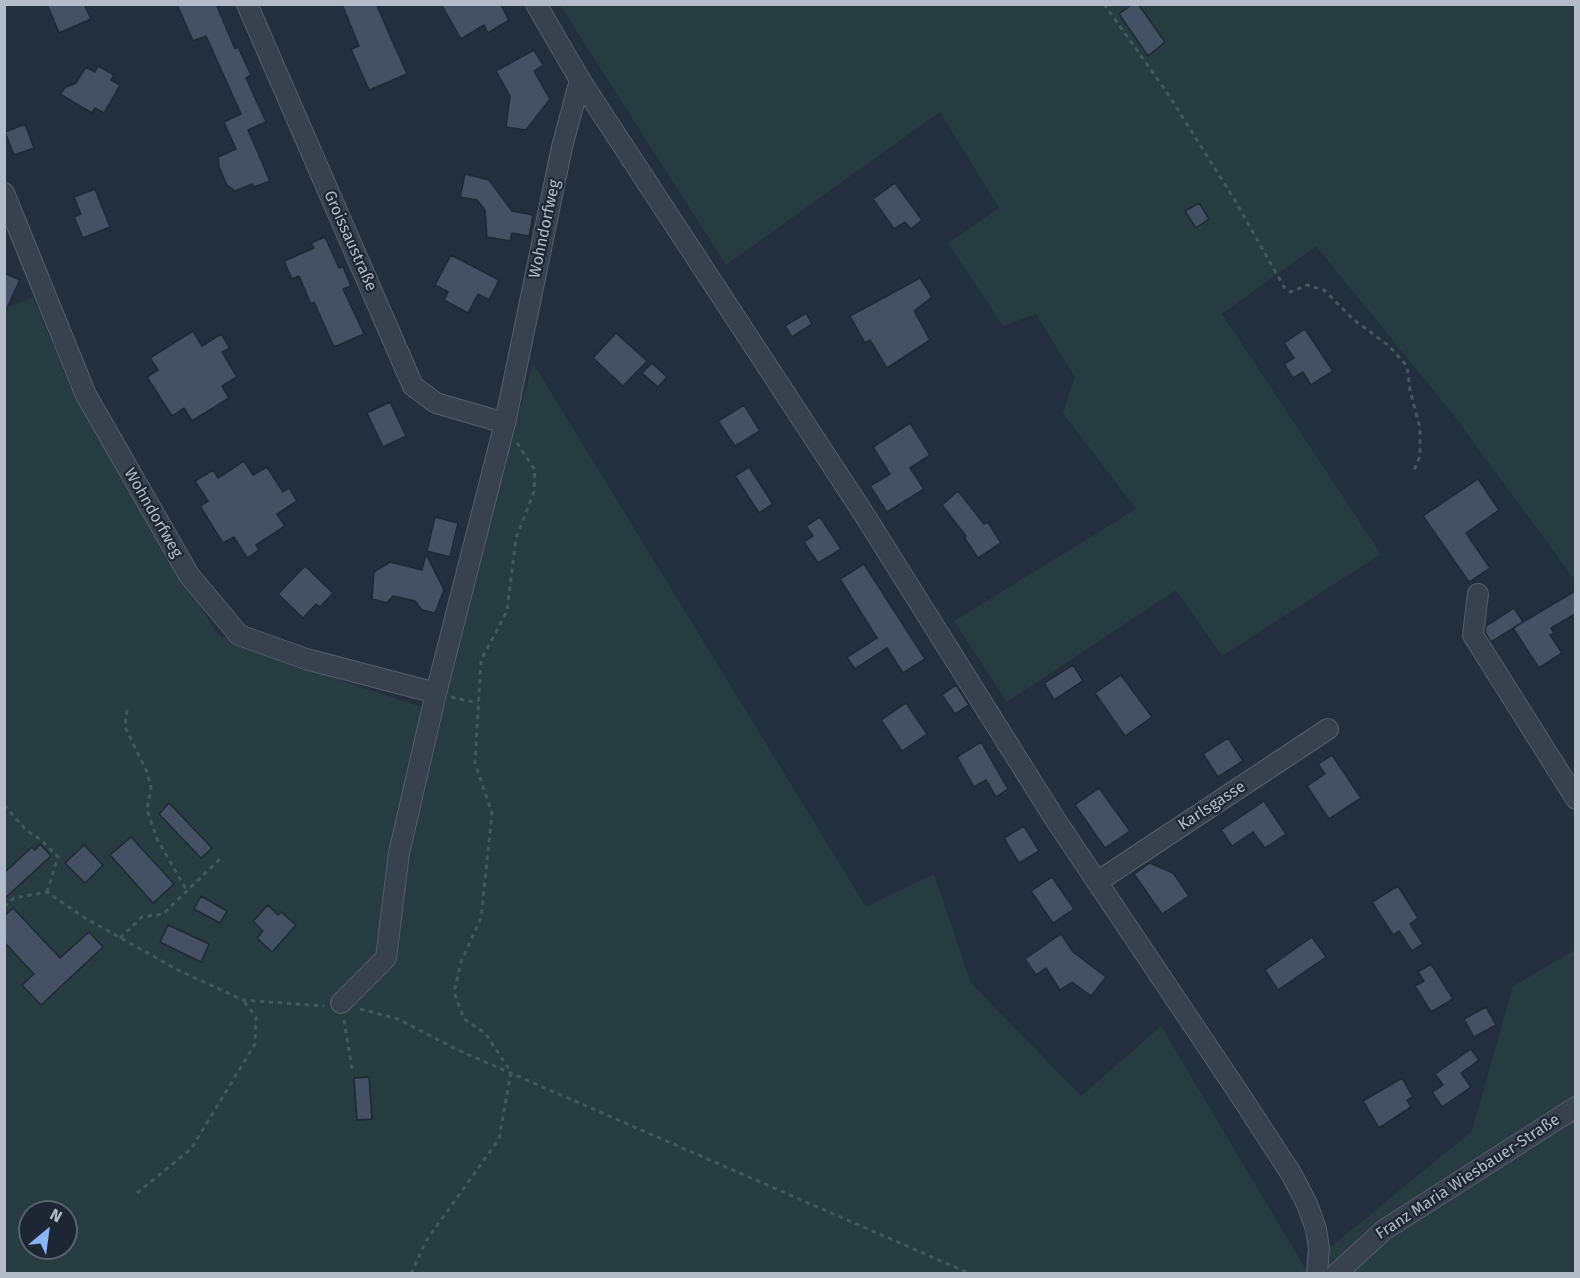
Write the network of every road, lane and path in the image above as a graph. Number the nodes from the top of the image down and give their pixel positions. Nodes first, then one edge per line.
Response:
1 (247, 4) edge
2 (536, 4) edge
3 (1104, 4) edge
4 (580, 80) junction
5 (4, 192) edge
6 (505, 423) junction
7 (1413, 473) dead end
8 (1478, 594) dead end
9 (436, 693) junction
10 (478, 704) junction
11 (127, 710) dead end
12 (1328, 729) dead end
13 (1575, 799) edge
14 (4, 806) edge
15 (223, 856) dead end
16 (1097, 882) junction
17 (187, 891) junction
18 (47, 892) junction
19 (4, 908) edge
20 (120, 938) junction
21 (243, 1000) junction
22 (341, 1003) junction
23 (352, 1069) dead end
24 (511, 1072) junction
25 (1575, 1107) edge
26 (137, 1193) dead end
27 (411, 1274) edge
28 (971, 1274) edge
29 (1317, 1274) edge
30 (1336, 1274) edge

1 - 6 street, Groissaustraße
2 - 4 street
3 - 7 path
4 - 6 street, Wohndorfweg
4 - 16 street
5 - 9 street, Wohndorfweg
6 - 9 street, Wohndorfweg
6 - 10 path
8 - 13 street
9 - 10 path
9 - 22 street, Wohndorfweg
10 - 24 path
11 - 17 path
12 - 16 street, Karlsgasse
14 - 18 path
15 - 17 path
16 - 29 street
17 - 20 path
18 - 19 path
18 - 20 path
20 - 21 path
21 - 22 path
21 - 26 path
22 - 23 path
22 - 24 path
24 - 27 path
24 - 28 path
25 - 30 street, Franz Maria Wiesbauer-Straße

